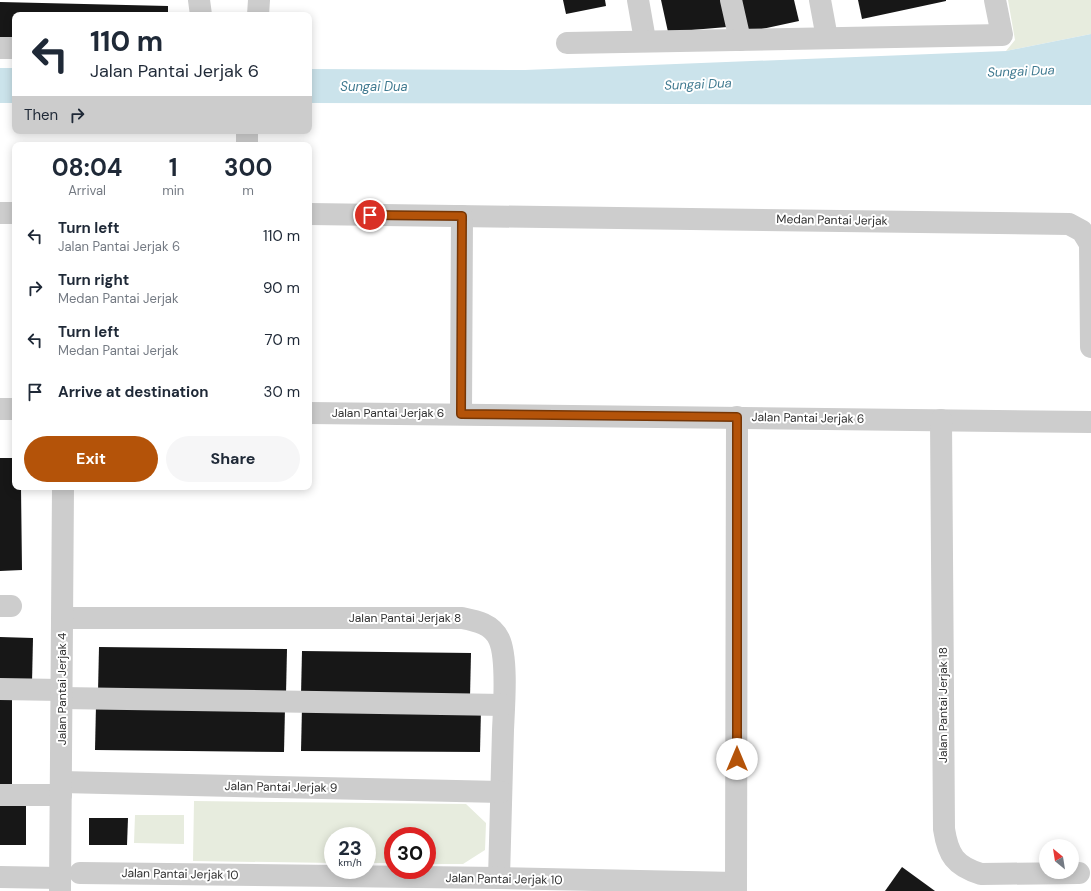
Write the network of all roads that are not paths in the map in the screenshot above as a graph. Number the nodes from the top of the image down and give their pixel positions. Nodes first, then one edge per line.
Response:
1 (199, 0) edge
2 (259, 0) edge
3 (638, 0) edge
4 (731, 0) edge
5 (820, 0) edge
6 (996, 0) edge
7 (201, 12) edge
8 (258, 12) edge
9 (827, 38) junction
10 (645, 40) junction
11 (740, 40) junction
12 (567, 43) dead end
13 (0, 48) edge
14 (12, 48) edge
15 (0, 213) edge
16 (12, 213) edge
17 (312, 214) edge
18 (462, 216) junction
19 (1091, 347) edge
20 (0, 409) edge
21 (12, 409) edge
22 (312, 413) edge
23 (461, 414) junction
24 (737, 417) junction
25 (941, 420) junction
26 (1091, 422) edge
27 (63, 490) edge
28 (62, 618) junction
29 (0, 689) edge
30 (62, 694) junction
31 (504, 704) junction
32 (61, 788) junction
33 (501, 792) junction
34 (0, 795) edge
35 (1039, 873) edge
36 (0, 877) edge
37 (499, 878) junction
38 (67, 881) edge
39 (736, 887) edge

1 - 7 street
2 - 8 street
3 - 10 street
4 - 11 street
5 - 9 street
6 - 9 street
9 - 11 street
10 - 11 street
10 - 12 street
13 - 14 street
15 - 16 street
17 - 18 street, Medan Pantai Jerjak
18 - 19 street, Medan Pantai Jerjak
18 - 23 street
20 - 21 street
22 - 23 street, Jalan Pantai Jerjak 6
23 - 24 street, Jalan Pantai Jerjak 6
24 - 25 street, Jalan Pantai Jerjak 6
24 - 39 street
25 - 26 street, Jalan Pantai Jerjak 6
25 - 35 street, Jalan Pantai Jerjak 18
27 - 28 street, Jalan Pantai Jerjak 4
28 - 30 street, Jalan Pantai Jerjak 4
28 - 31 street, Jalan Pantai Jerjak 8
29 - 30 street
30 - 31 street
30 - 32 street, Jalan Pantai Jerjak 4
31 - 33 street, Jalan Pantai Jerjak 8
32 - 33 street, Jalan Pantai Jerjak 9
32 - 34 street, Jalan Pantai Jerjak 9
32 - 38 street, Jalan Pantai Jerjak 4
33 - 37 street, Jalan Pantai Jerjak 8
36 - 38 street, Jalan Pantai Jerjak 10
37 - 38 street, Jalan Pantai Jerjak 10
37 - 39 street, Jalan Pantai Jerjak 10

